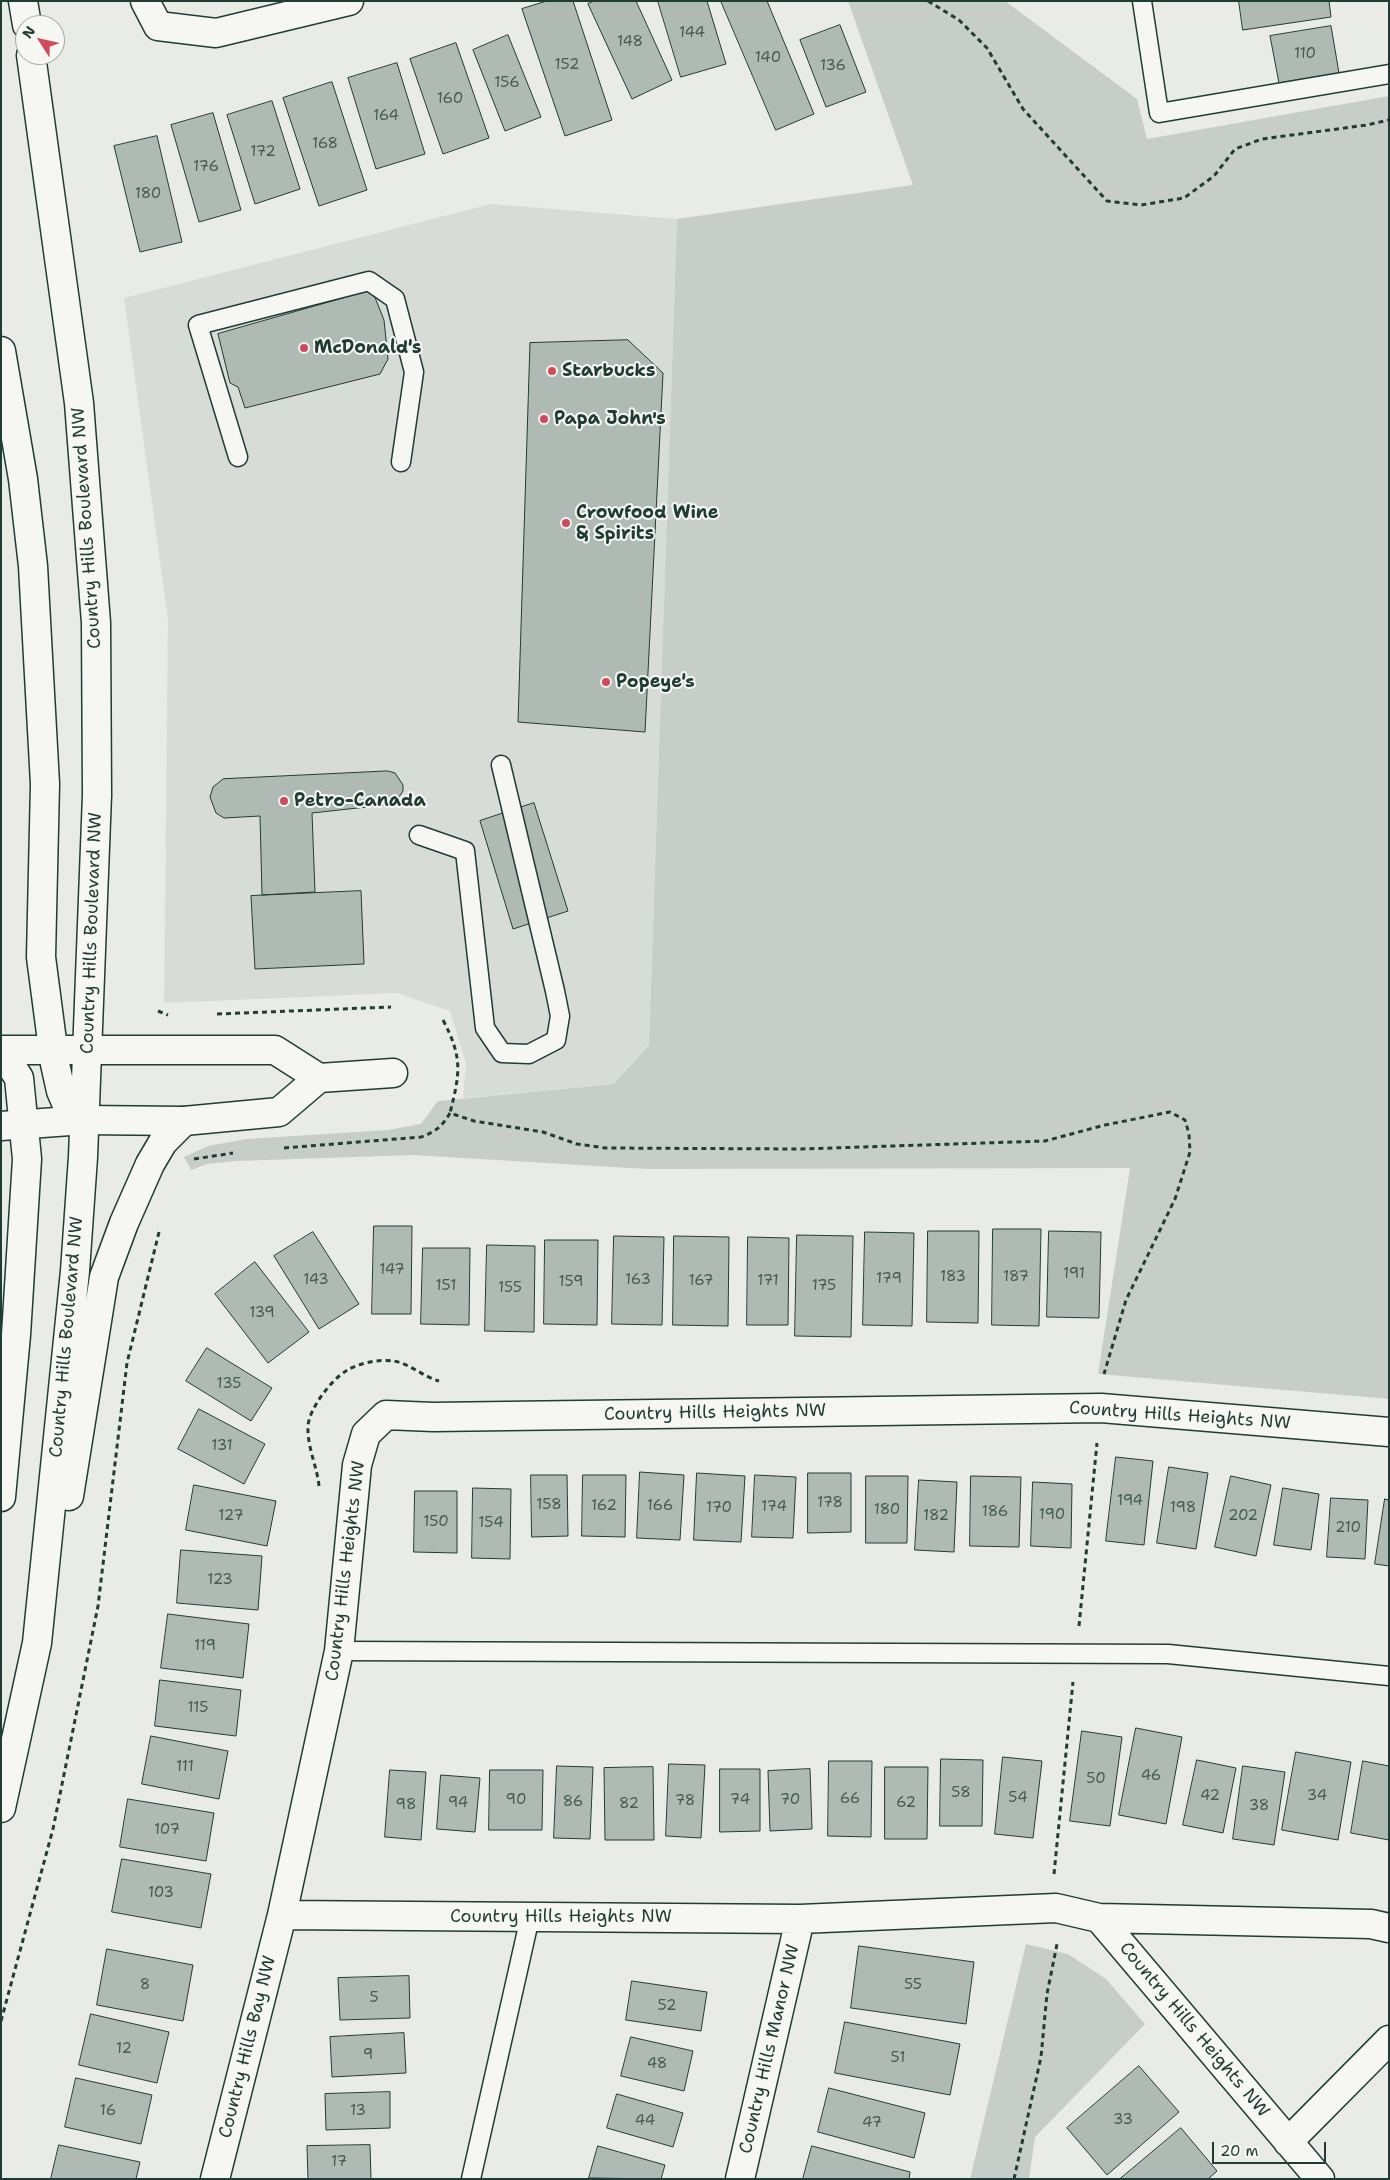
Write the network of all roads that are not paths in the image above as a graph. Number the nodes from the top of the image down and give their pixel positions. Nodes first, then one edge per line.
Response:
1 (23, 1) edge
2 (145, 1) edge
3 (348, 1) edge
4 (1142, 1) edge
5 (25, 15) edge
6 (32, 65) edge
7 (1389, 74) edge
8 (1, 351) edge
9 (238, 457) dead end
10 (401, 462) dead end
11 (501, 764) dead end
12 (419, 835) dead end
13 (1, 1050) edge
14 (53, 1050) junction
15 (88, 1050) junction
16 (1, 1056) edge
17 (394, 1073) dead end
18 (318, 1078) junction
19 (84, 1120) junction
20 (184, 1121) junction
21 (13, 1125) edge
22 (1389, 1432) edge
23 (1, 1496) edge
24 (40, 1619) junction
25 (339, 1651) junction
26 (1389, 1676) edge
27 (1, 1808) edge
28 (282, 1915) junction
29 (530, 1917) junction
30 (1100, 1918) junction
31 (800, 1919) junction
32 (1389, 1928) edge
33 (1389, 2040) edge
34 (1288, 2142) junction
35 (215, 2179) edge
36 (471, 2179) edge
37 (740, 2179) edge
38 (1320, 2179) edge

1 - 5 street
2 - 3 street
4 - 7 lane
6 - 15 street, Country Hills Boulevard NW
8 - 14 street
9 - 10 lane
11 - 12 lane
13 - 14 street
14 - 15 street
14 - 19 street
15 - 18 street
15 - 19 street, Country Hills Boulevard NW
16 - 21 street
17 - 18 street
18 - 20 street
19 - 20 street
19 - 21 street
19 - 24 street, Country Hills Boulevard NW
20 - 24 street
21 - 23 street
22 - 25 street, Country Hills Heights NW
24 - 27 street, Country Hills Boulevard NW
25 - 26 lane
25 - 28 street, Country Hills Heights NW
28 - 29 street, Country Hills Heights NW
28 - 35 street, Country Hills Bay NW
29 - 31 street, Country Hills Heights NW
29 - 36 lane
30 - 31 street, Country Hills Heights NW
30 - 32 street, Country Hills Heights NW
30 - 34 street, Country Hills Heights NW
31 - 37 street, Country Hills Manor NW
33 - 34 street
34 - 38 street, Country Hills Heights NW

